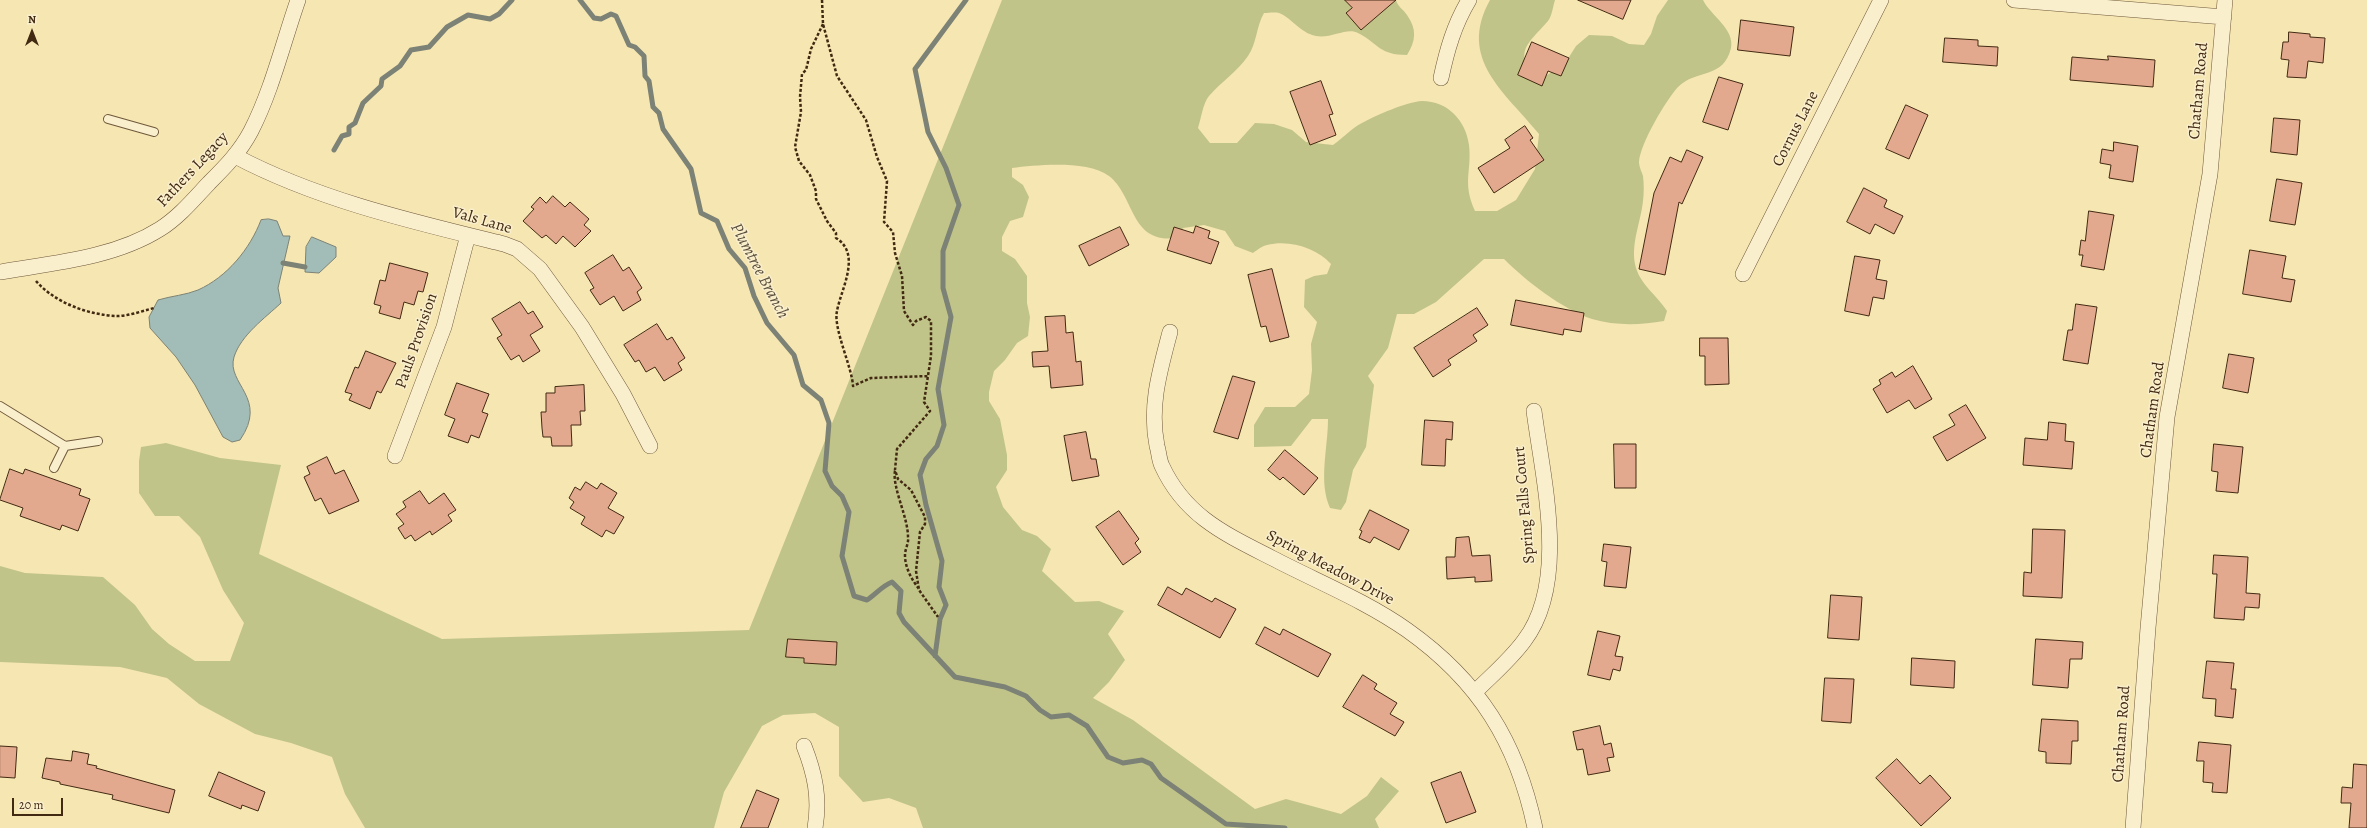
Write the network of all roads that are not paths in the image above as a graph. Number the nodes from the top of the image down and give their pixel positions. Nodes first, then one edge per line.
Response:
1 (298, 0) edge
2 (1469, 0) edge
3 (1881, 0) edge
4 (2014, 0) edge
5 (2225, 0) edge
6 (2224, 17) junction
7 (1441, 78) dead end
8 (108, 119) dead end
9 (154, 132) dead end
10 (235, 156) junction
11 (468, 235) junction
12 (0, 272) edge
13 (1743, 274) dead end
14 (1170, 332) dead end
15 (0, 406) edge
16 (1534, 411) dead end
17 (98, 441) dead end
18 (65, 446) junction
19 (650, 446) dead end
20 (394, 456) dead end
21 (54, 468) dead end
22 (1475, 692) junction
23 (804, 746) dead end
24 (815, 828) edge
25 (1534, 828) edge
26 (2133, 828) edge

1 - 10 street, Fathers Legacy
2 - 7 street
3 - 13 street, Cornus Lane
4 - 6 street
5 - 6 street, Chatham Road
6 - 26 street, Chatham Road
8 - 9 lane
10 - 11 street, Vals Lane
10 - 12 street, Fathers Legacy
11 - 19 street, Vals Lane
11 - 20 street, Pauls Provision
14 - 22 street, Spring Meadow Drive
15 - 18 lane
16 - 22 street, Spring Falls Court
17 - 18 lane
18 - 21 lane
22 - 25 street, Spring Meadow Drive
23 - 24 street

